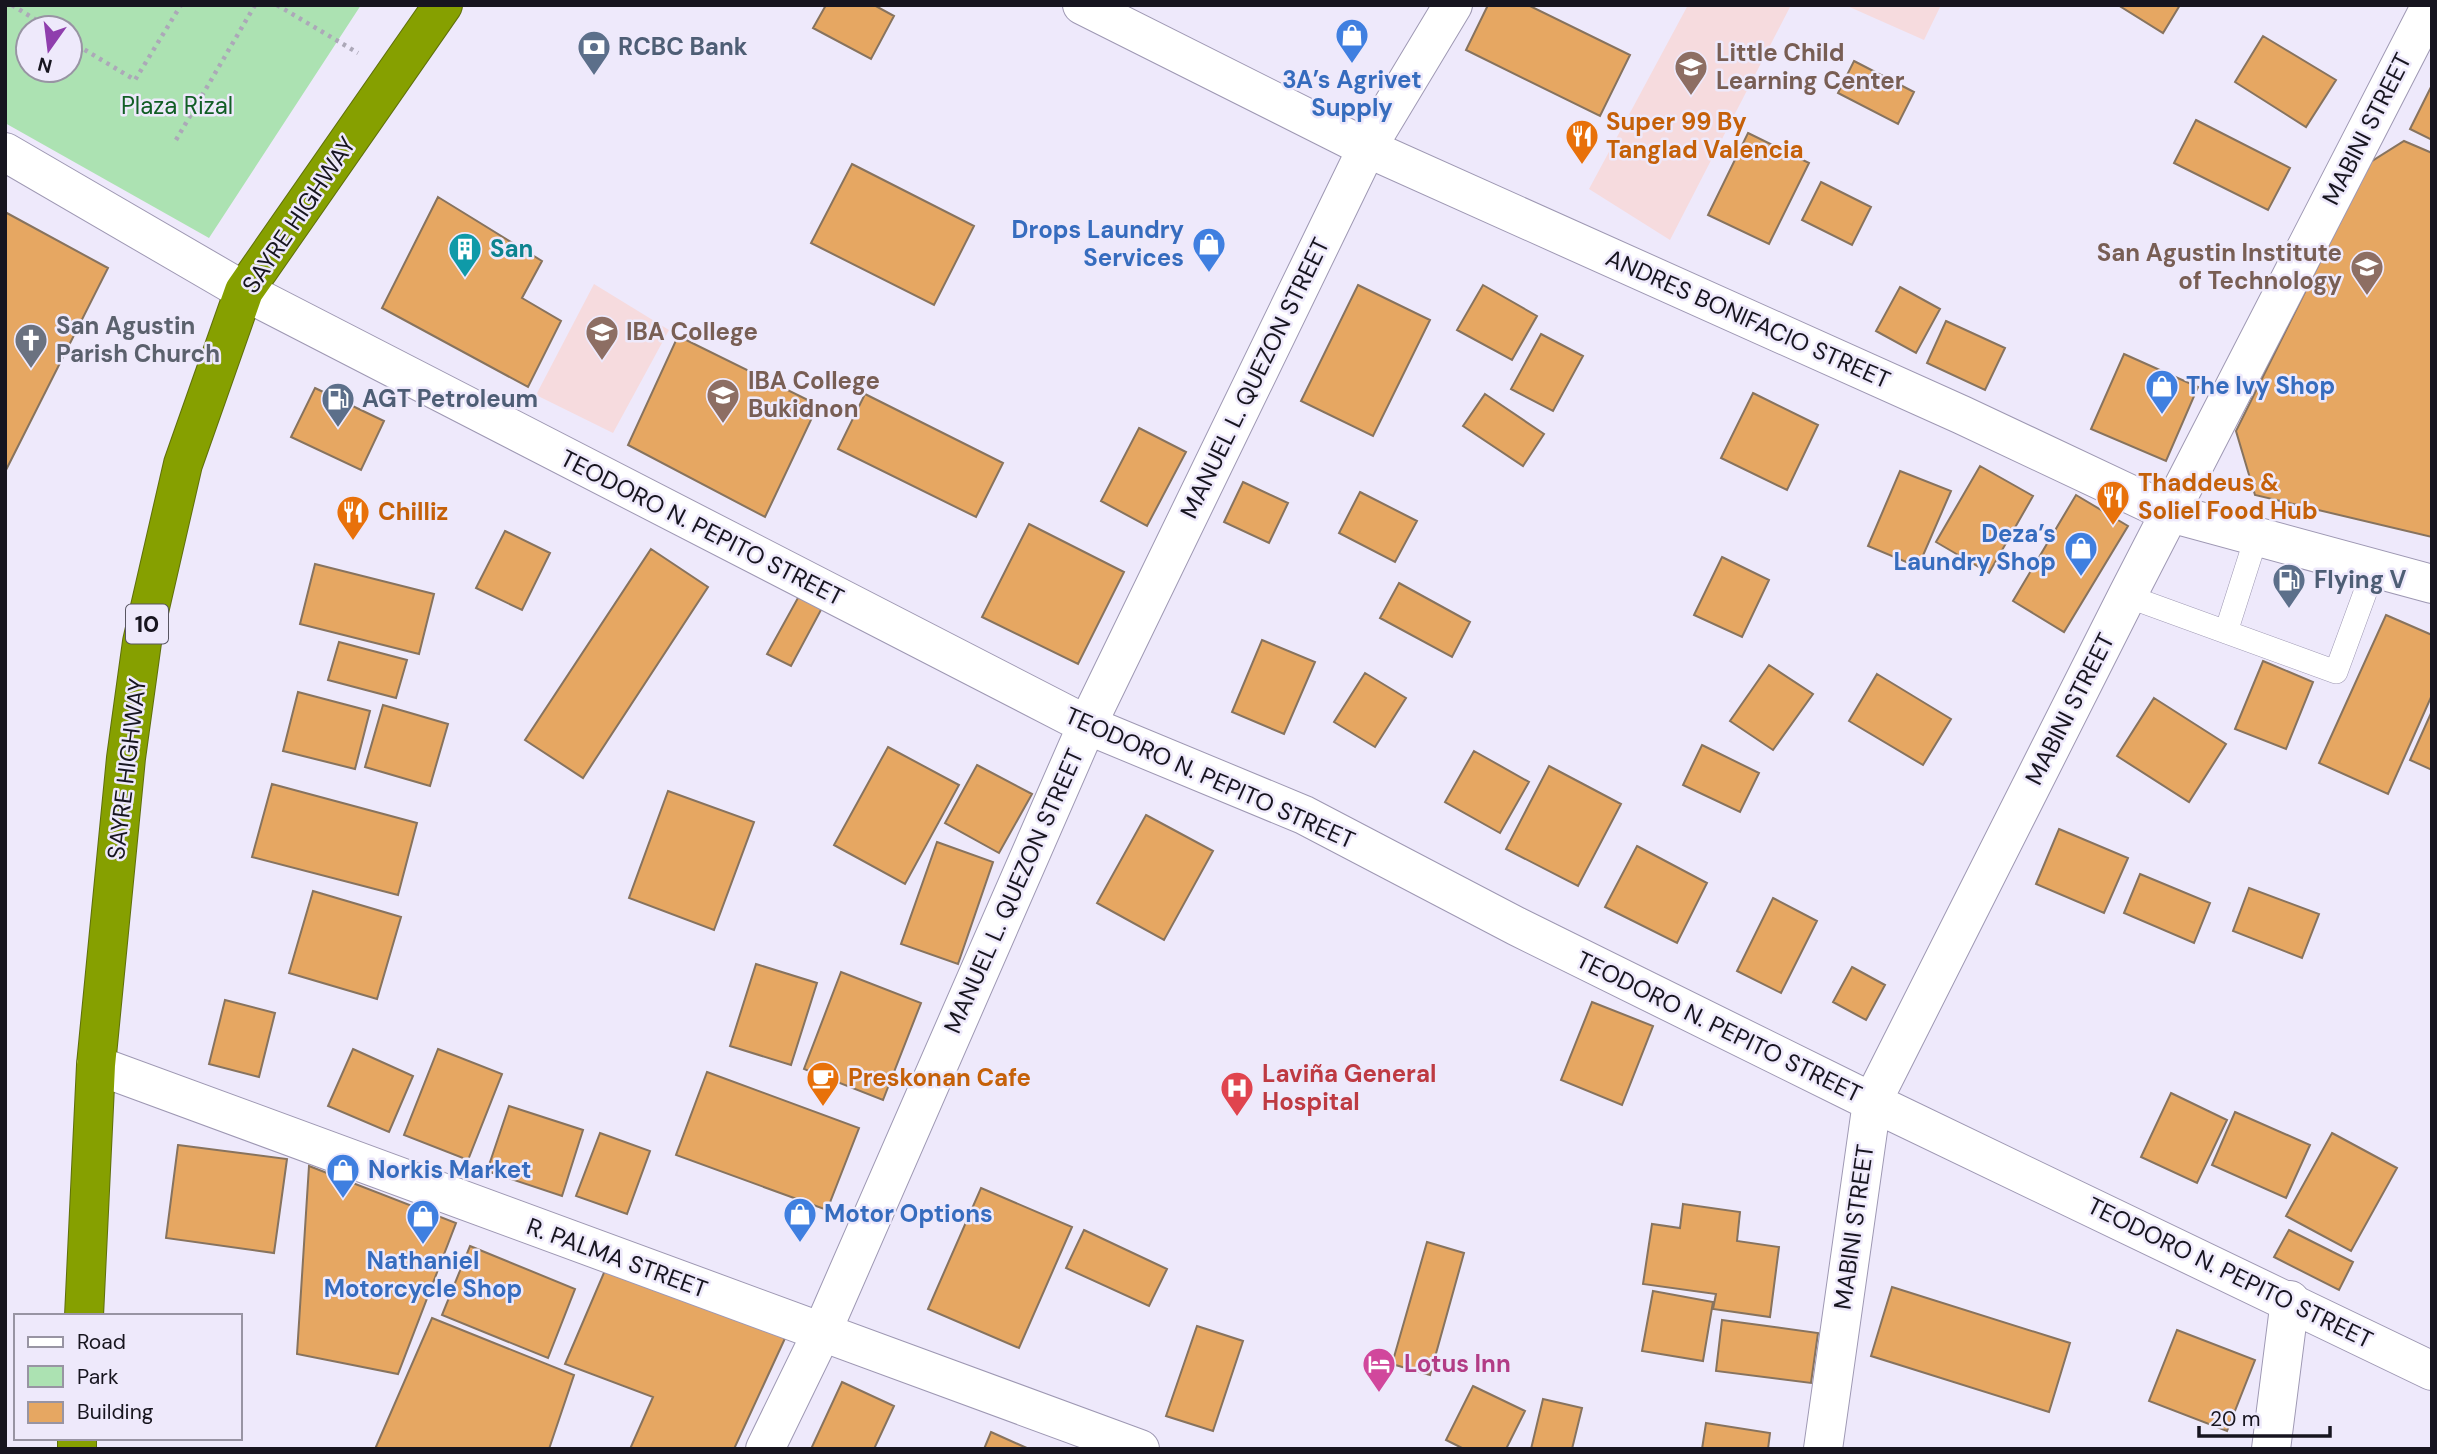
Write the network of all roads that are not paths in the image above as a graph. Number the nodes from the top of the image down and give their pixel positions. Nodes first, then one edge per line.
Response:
1 (443, 5) edge
2 (1082, 5) edge
3 (1453, 5) edge
4 (2431, 5) edge
5 (1367, 148) junction
6 (5, 152) edge
7 (244, 291) junction
8 (2170, 513) junction
9 (2256, 538) junction
10 (2373, 571) junction
11 (2432, 584) edge
12 (2127, 596) junction
13 (2226, 632) junction
14 (1087, 725) junction
15 (96, 1065) junction
16 (1872, 1102) junction
17 (2290, 1300) junction
18 (83, 1314) edge
19 (821, 1334) junction
20 (2432, 1371) edge
21 (765, 1449) edge
22 (1140, 1449) edge
23 (1823, 1449) edge
24 (2271, 1449) edge

1 - 7 highway, SAYRE HIGHWAY / 10
2 - 5 street, ANDRES BONIFACIO STREET
3 - 5 street, MANUEL L. QUEZON STREET
4 - 8 street, MABINI STREET
5 - 8 street, ANDRES BONIFACIO STREET
5 - 14 street, MANUEL L. QUEZON STREET
6 - 7 street, TEODORO N. PEPITO STREET
7 - 14 street, TEODORO N. PEPITO STREET
7 - 15 highway, SAYRE HIGHWAY / 10
8 - 9 street, ANDRES BONIFACIO STREET
8 - 12 street, MABINI STREET
9 - 10 street, ANDRES BONIFACIO STREET
9 - 13 lane
10 - 11 street, ANDRES BONIFACIO STREET
10 - 13 lane
12 - 13 lane
12 - 16 street, MABINI STREET
14 - 16 street, TEODORO N. PEPITO STREET
14 - 19 street, MANUEL L. QUEZON STREET
15 - 18 highway, SAYRE HIGHWAY / 10
15 - 19 street, R. PALMA STREET
16 - 17 street, TEODORO N. PEPITO STREET
16 - 23 street, MABINI STREET
17 - 20 street, TEODORO N. PEPITO STREET
17 - 24 street
19 - 21 street, MANUEL L. QUEZON STREET
19 - 22 street, R. PALMA STREET

